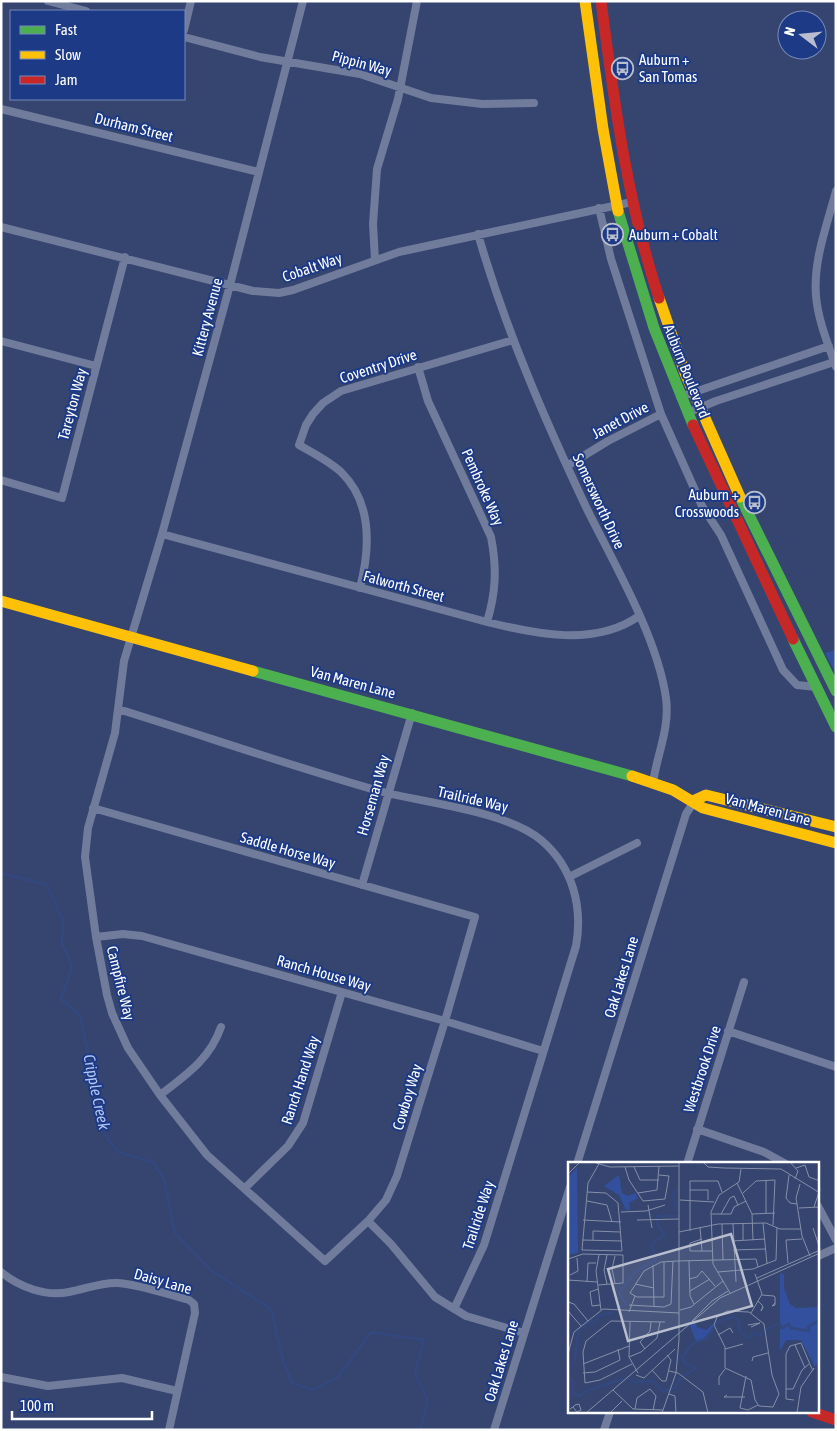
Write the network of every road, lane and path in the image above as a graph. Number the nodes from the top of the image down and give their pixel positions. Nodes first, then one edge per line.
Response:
1 (48, 1) edge
2 (191, 1) edge
3 (302, 1) edge
4 (417, 1) edge
5 (585, 1) edge
6 (600, 1) edge
7 (82, 7) edge
8 (185, 26) edge
9 (185, 37) edge
10 (288, 63) junction
11 (400, 88) junction
12 (534, 103) dead end
13 (1, 108) edge
14 (259, 172) junction
15 (836, 191) edge
16 (632, 202) junction
17 (617, 205) junction
18 (599, 208) junction
19 (1, 227) edge
20 (478, 234) junction
21 (125, 257) junction
22 (375, 260) junction
23 (230, 285) junction
24 (513, 340) junction
25 (1, 341) edge
26 (829, 346) junction
27 (835, 364) edge
28 (96, 366) junction
29 (418, 367) junction
30 (694, 392) junction
31 (680, 397) junction
32 (700, 407) junction
33 (687, 413) junction
34 (661, 414) junction
35 (567, 466) junction
36 (1, 480) edge
37 (162, 534) junction
38 (360, 588) junction
39 (1, 601) edge
40 (639, 616) junction
41 (487, 622) junction
42 (130, 637) junction
43 (816, 687) junction
44 (836, 691) edge
45 (118, 709) junction
46 (412, 713) junction
47 (836, 727) edge
48 (653, 784) junction
49 (388, 793) junction
50 (695, 800) junction
51 (94, 808) junction
52 (796, 815) junction
53 (750, 820) junction
54 (821, 822) junction
55 (836, 822) edge
56 (836, 827) edge
57 (637, 843) dead end
58 (836, 843) edge
59 (569, 877) junction
60 (362, 885) junction
61 (475, 917) joint
62 (96, 937) junction
63 (744, 982) dead end
64 (342, 992) junction
65 (445, 1021) junction
66 (221, 1027) dead end
67 (728, 1031) junction
68 (543, 1051) junction
69 (836, 1067) edge
70 (160, 1095) junction
71 (697, 1129) junction
72 (578, 1162) edge
73 (688, 1162) edge
74 (782, 1162) edge
75 (245, 1188) junction
76 (568, 1192) edge
77 (820, 1210) edge
78 (368, 1221) junction
79 (836, 1240) edge
80 (836, 1248) edge
81 (820, 1255) edge
82 (325, 1261) joint
83 (1, 1272) edge
84 (454, 1309) junction
85 (524, 1333) junction
86 (1, 1377) edge
87 (177, 1392) junction
88 (609, 1414) edge
89 (818, 1414) edge
90 (836, 1420) edge
91 (169, 1430) edge
92 (494, 1430) edge
93 (604, 1430) edge

1 - 7 street
2 - 8 street
3 - 10 street, Kittery Avenue
4 - 11 street
5 - 17 main road, Auburn Boulevard
6 - 16 main road, Auburn Boulevard
9 - 10 street, Pippin Way
10 - 11 street, Pippin Way
10 - 14 street, Kittery Avenue
11 - 12 street, Pippin Way
11 - 22 street
13 - 14 street, Durham Street
14 - 23 street, Kittery Avenue
15 - 26 street
16 - 17 street, Cobalt Way
16 - 30 main road, Auburn Boulevard
17 - 18 street, Cobalt Way
17 - 31 main road, Auburn Boulevard
18 - 20 street, Cobalt Way
18 - 34 street
19 - 21 street, Cobalt Way
20 - 22 street, Cobalt Way
20 - 24 street, Somersworth Drive
21 - 23 street, Cobalt Way
21 - 28 street, Tareyton Way
22 - 23 street, Cobalt Way
23 - 37 street, Kittery Avenue
24 - 29 street, Coventry Drive
24 - 35 street, Somersworth Drive
25 - 28 street
26 - 27 street
26 - 30 street
27 - 32 street
28 - 36 street, Tareyton Way
29 - 38 street, Coventry Drive
29 - 41 street, Pembroke Way
30 - 31 street
30 - 32 main road, Auburn Boulevard
31 - 33 main road, Auburn Boulevard
32 - 33 street
32 - 44 main road, Auburn Boulevard
33 - 43 main road, Auburn Boulevard
34 - 35 street, Janet Drive
34 - 43 street
35 - 40 street, Somersworth Drive
37 - 38 street, Falworth Street
37 - 42 street, Kittery Avenue
38 - 41 street, Falworth Street
39 - 42 main road, Van Maren Lane
40 - 41 street, Falworth Street
40 - 48 street, Somersworth Drive
42 - 45 street, Campfire Way
42 - 46 main road, Van Maren Lane
43 - 47 main road, Auburn Boulevard
45 - 49 street, Trailride Way
45 - 51 street, Campfire Way
46 - 48 main road, Van Maren Lane
46 - 49 street, Horseman Way
48 - 50 main road, Van Maren Lane
49 - 59 street, Trailride Way
49 - 60 street, Horseman Way
50 - 52 main road, Van Maren Lane
50 - 53 main road, Van Maren Lane
50 - 72 street, Oak Lakes Lane
51 - 60 street, Saddle Horse Way
51 - 62 street, Campfire Way
52 - 53 main road
52 - 54 main road, Van Maren Lane
53 - 58 main road, Van Maren Lane
54 - 55 main road
54 - 56 main road, Van Maren Lane
57 - 59 street
59 - 68 street, Trailride Way
60 - 61 street, Saddle Horse Way
61 - 65 street, Cowboy Way
62 - 64 street, Ranch House Way
62 - 70 street, Campfire Way
63 - 67 street, Westbrook Drive
64 - 65 street, Ranch House Way
64 - 75 street, Ranch Hand Way
65 - 68 street, Ranch House Way
65 - 78 street, Cowboy Way
66 - 70 street
67 - 69 street
67 - 71 street, Westbrook Drive
68 - 84 street, Trailride Way
70 - 75 street, Campfire Way
71 - 73 street, Westbrook Drive
71 - 74 street
75 - 82 street, Campfire Way
76 - 85 street, Oak Lakes Lane
77 - 79 street
78 - 82 street, Cowboy Way
78 - 84 street
80 - 81 street
83 - 87 street, Daisy Lane
84 - 85 street
85 - 92 street, Oak Lakes Lane
86 - 87 street
87 - 91 street, Daisy Lane
88 - 93 street
89 - 90 main road

